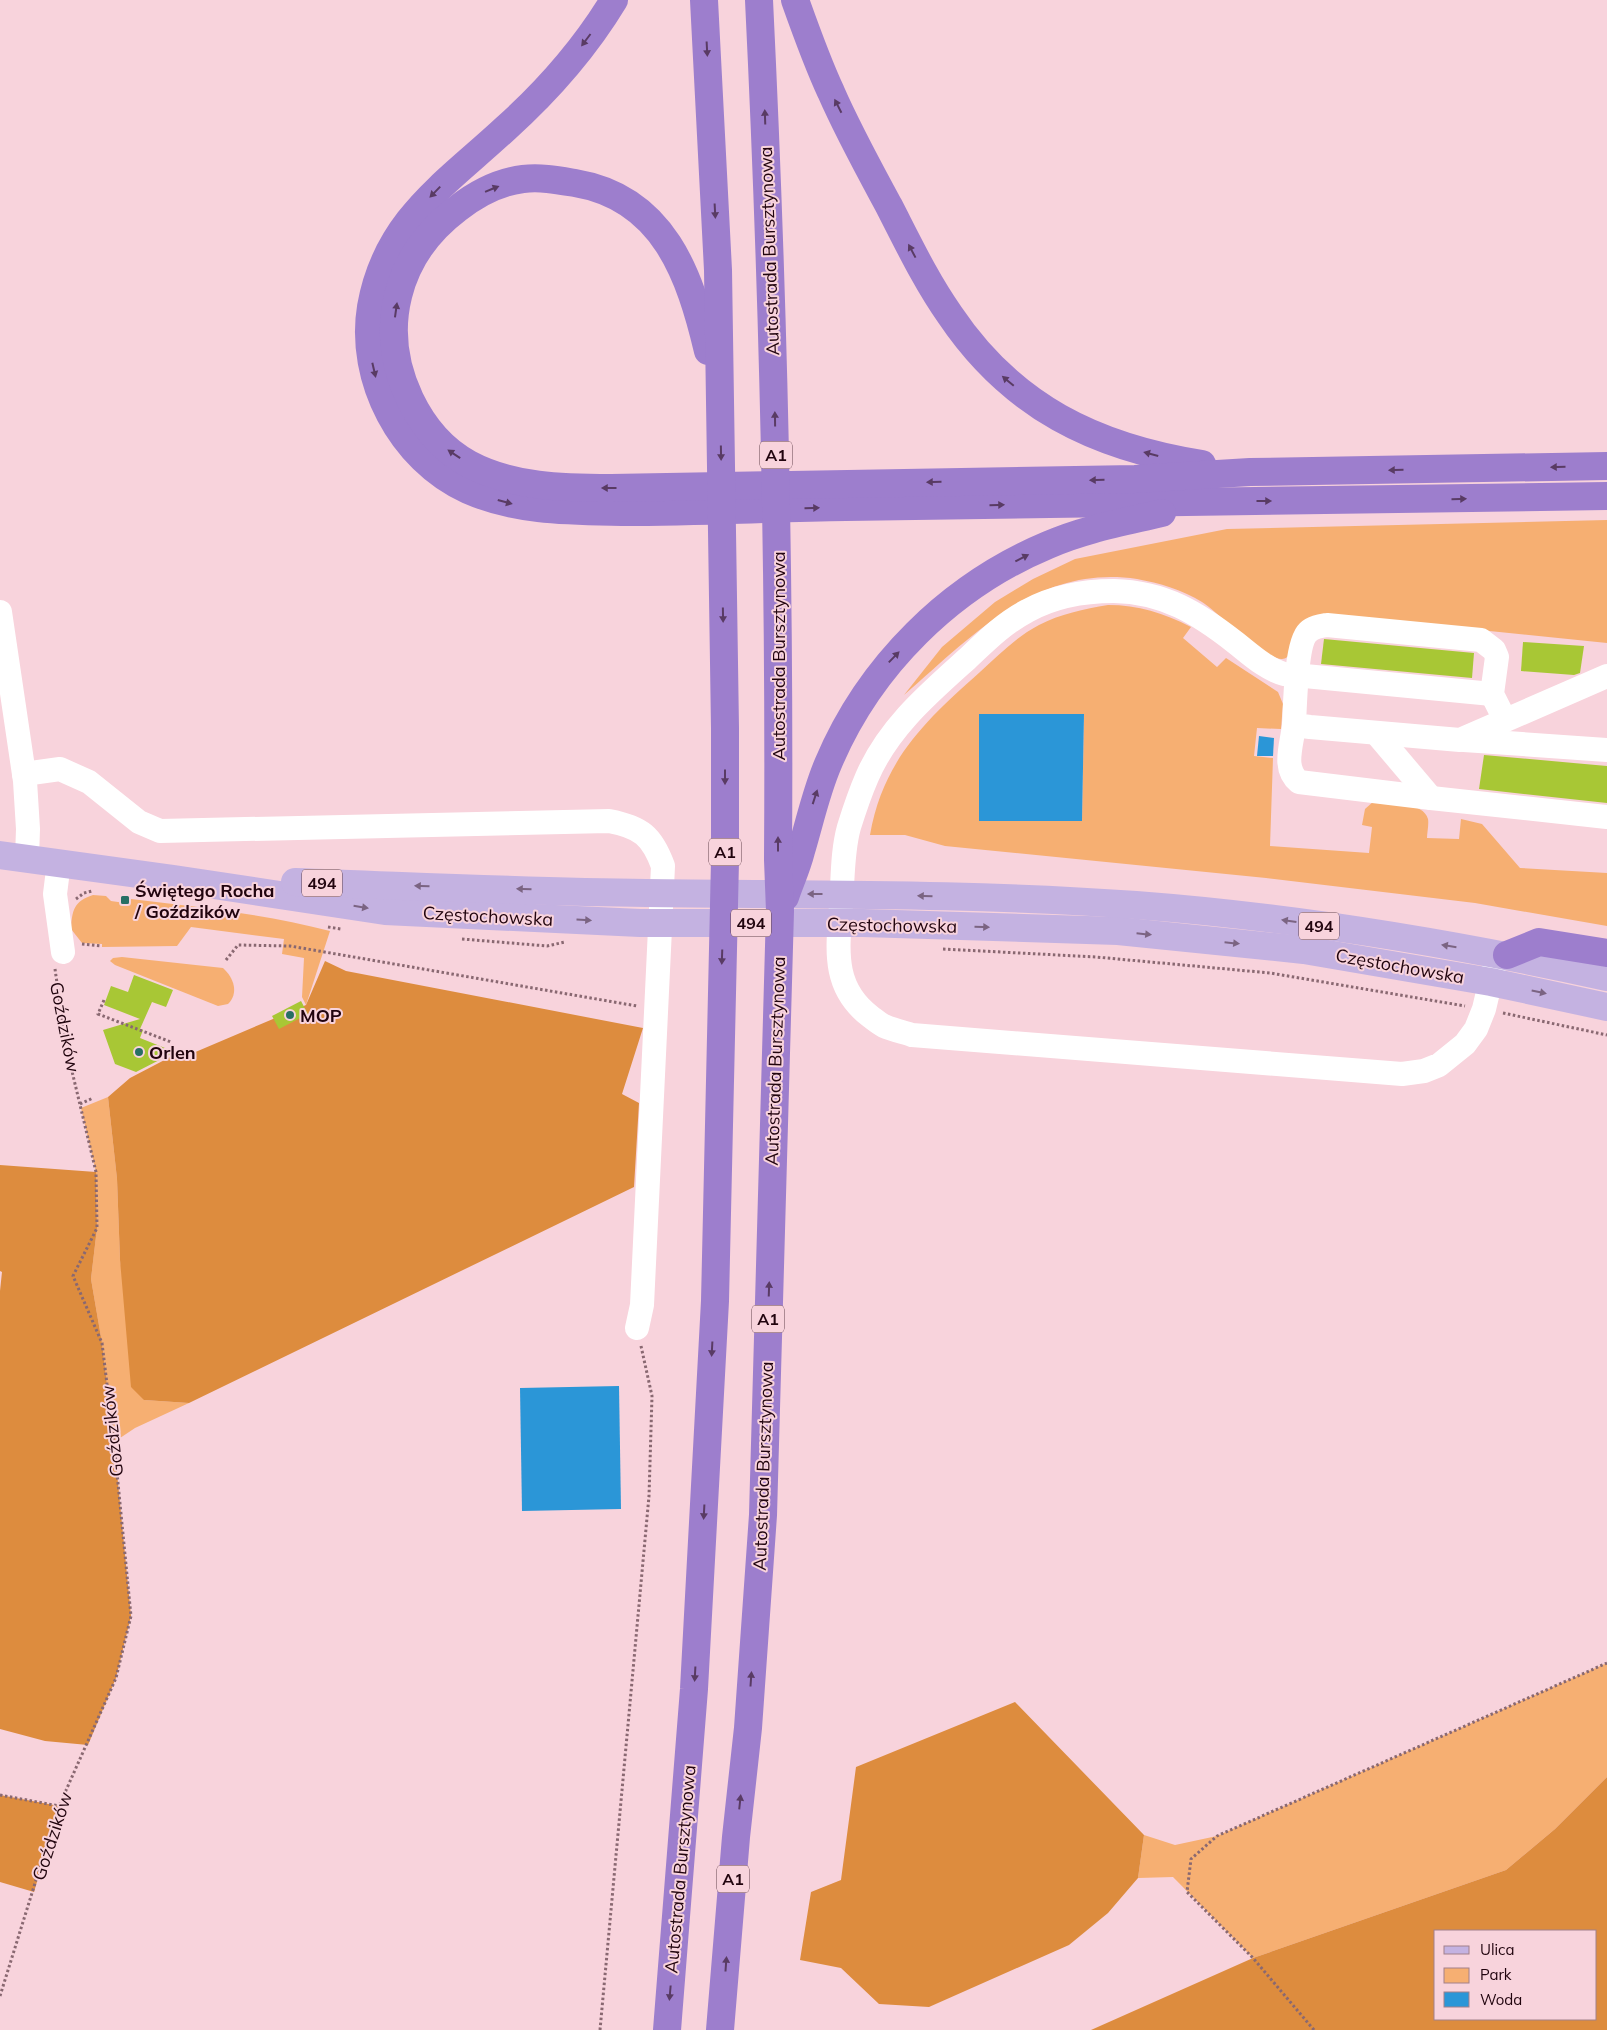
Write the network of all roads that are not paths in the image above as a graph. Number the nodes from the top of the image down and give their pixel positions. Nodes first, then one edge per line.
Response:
1 (614, 0) edge
2 (704, 0) edge
3 (759, 0) edge
4 (795, 0) edge
5 (720, 404) junction
6 (1607, 466) edge
7 (1250, 472) junction
8 (843, 496) junction
9 (1607, 496) edge
10 (658, 500) junction
11 (1215, 501) junction
12 (0, 612) edge
13 (1297, 676) junction
14 (1607, 676) edge
15 (1492, 694) junction
16 (1505, 720) junction
17 (1294, 725) junction
18 (1376, 733) junction
19 (1460, 740) junction
20 (1607, 750) edge
21 (24, 774) junction
22 (1431, 798) junction
23 (1607, 817) edge
24 (0, 855) edge
25 (27, 858) junction
26 (59, 862) junction
27 (174, 879) junction
28 (780, 911) junction
29 (63, 952) road end
30 (1607, 953) edge
31 (1502, 954) junction
32 (1607, 977) edge
33 (1491, 982) junction
34 (1607, 1007) edge
35 (637, 1328) road end
36 (667, 2030) edge
37 (720, 2030) edge

1 -> 10 highway
2 -> 5 highway, Autostrada Bursztynowa / A1
28 -> 3 highway, Autostrada Bursztynowa / A1
7 -> 4 highway
10 -> 5 highway
5 -> 36 highway, Autostrada Bursztynowa / A1
6 -> 7 highway
7 -> 8 highway
8 - 10 highway
8 -> 11 highway
11 -> 9 highway
28 -> 11 highway
12 - 21 street
13 - 15 street
13 - 15 street
13 - 17 street
13 - 33 street
14 - 16 street
15 - 16 street
16 - 19 street
17 - 18 street
17 - 22 street
18 - 19 street
18 - 22 street
19 - 20 street
21 - 25 street
21 - 35 street
22 - 23 street
24 - 25 main road, 494
25 - 26 main road, Częstochowska / 494
26 - 27 main road, Częstochowska / 494
26 - 29 street
31 -> 27 main road, Częstochowska / 494
27 -> 33 main road, Częstochowska / 494
37 -> 28 highway, Autostrada Bursztynowa / A1
30 - 31 highway
31 - 32 main road, Częstochowska / 494
31 - 33 street
33 -> 34 main road, Częstochowska / 494

